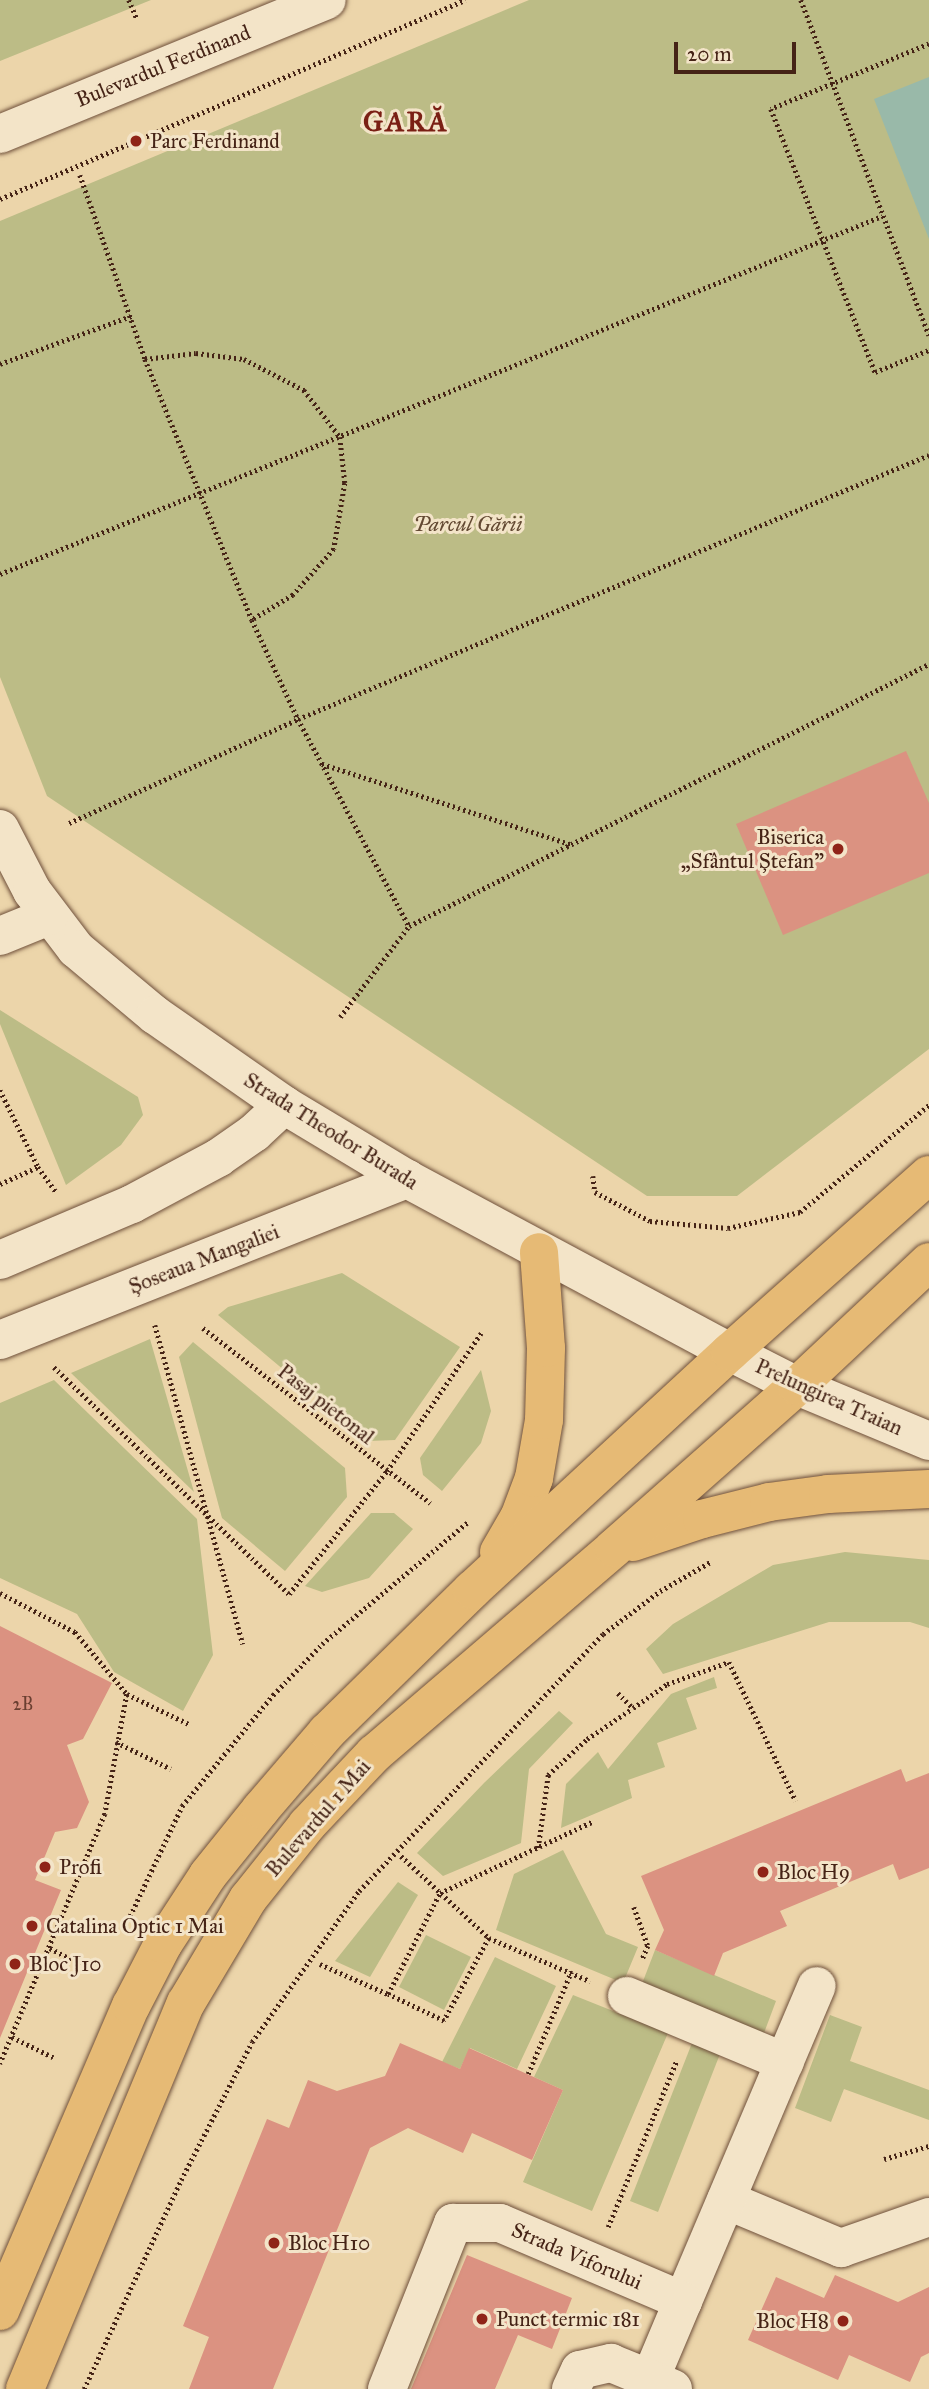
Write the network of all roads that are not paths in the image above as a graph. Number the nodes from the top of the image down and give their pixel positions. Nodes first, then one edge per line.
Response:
1 (327, 0) edge
2 (0, 134) edge
3 (0, 829) edge
4 (49, 916) junction
5 (0, 936) edge
6 (284, 1105) junction
7 (929, 1175) edge
8 (407, 1179) junction
9 (538, 1252) junction
10 (0, 1260) edge
11 (929, 1262) edge
12 (0, 1340) edge
13 (730, 1352) junction
14 (797, 1386) junction
15 (929, 1441) edge
16 (929, 1489) edge
17 (614, 1548) junction
18 (472, 1590) junction
19 (817, 1986) dead end
20 (612, 1989) road end
21 (785, 2062) junction
22 (726, 2200) junction
23 (929, 2217) edge
24 (11, 2255) edge
25 (683, 2301) junction
26 (0, 2311) edge
27 (661, 2384) edge
28 (25, 2389) edge
29 (387, 2389) edge
30 (571, 2389) edge

1 - 2 street, Bulevardul Ferdinand
3 - 4 street, Strada Theodor Burada
4 - 5 street
4 - 6 street, Strada Theodor Burada
6 - 8 street, Strada Theodor Burada
6 - 10 street
7 - 13 main road
8 - 9 street, Strada Theodor Burada
8 - 12 street, Șoseaua Mangaliei
9 - 13 street, Strada Theodor Burada
9 - 18 main road
11 - 14 main road, Bulevardul 1 Mai
13 - 14 street, Prelungirea Traian
13 - 18 main road
14 - 15 street, Prelungirea Traian
14 - 17 main road, Bulevardul 1 Mai
16 - 17 main road
17 - 28 main road, Bulevardul 1 Mai
18 - 24 main road
19 - 21 street
20 - 21 street
21 - 22 street
22 - 23 street
22 - 25 street
24 - 26 main road
25 - 27 street
25 - 29 street, Strada Viforului
27 - 30 street

